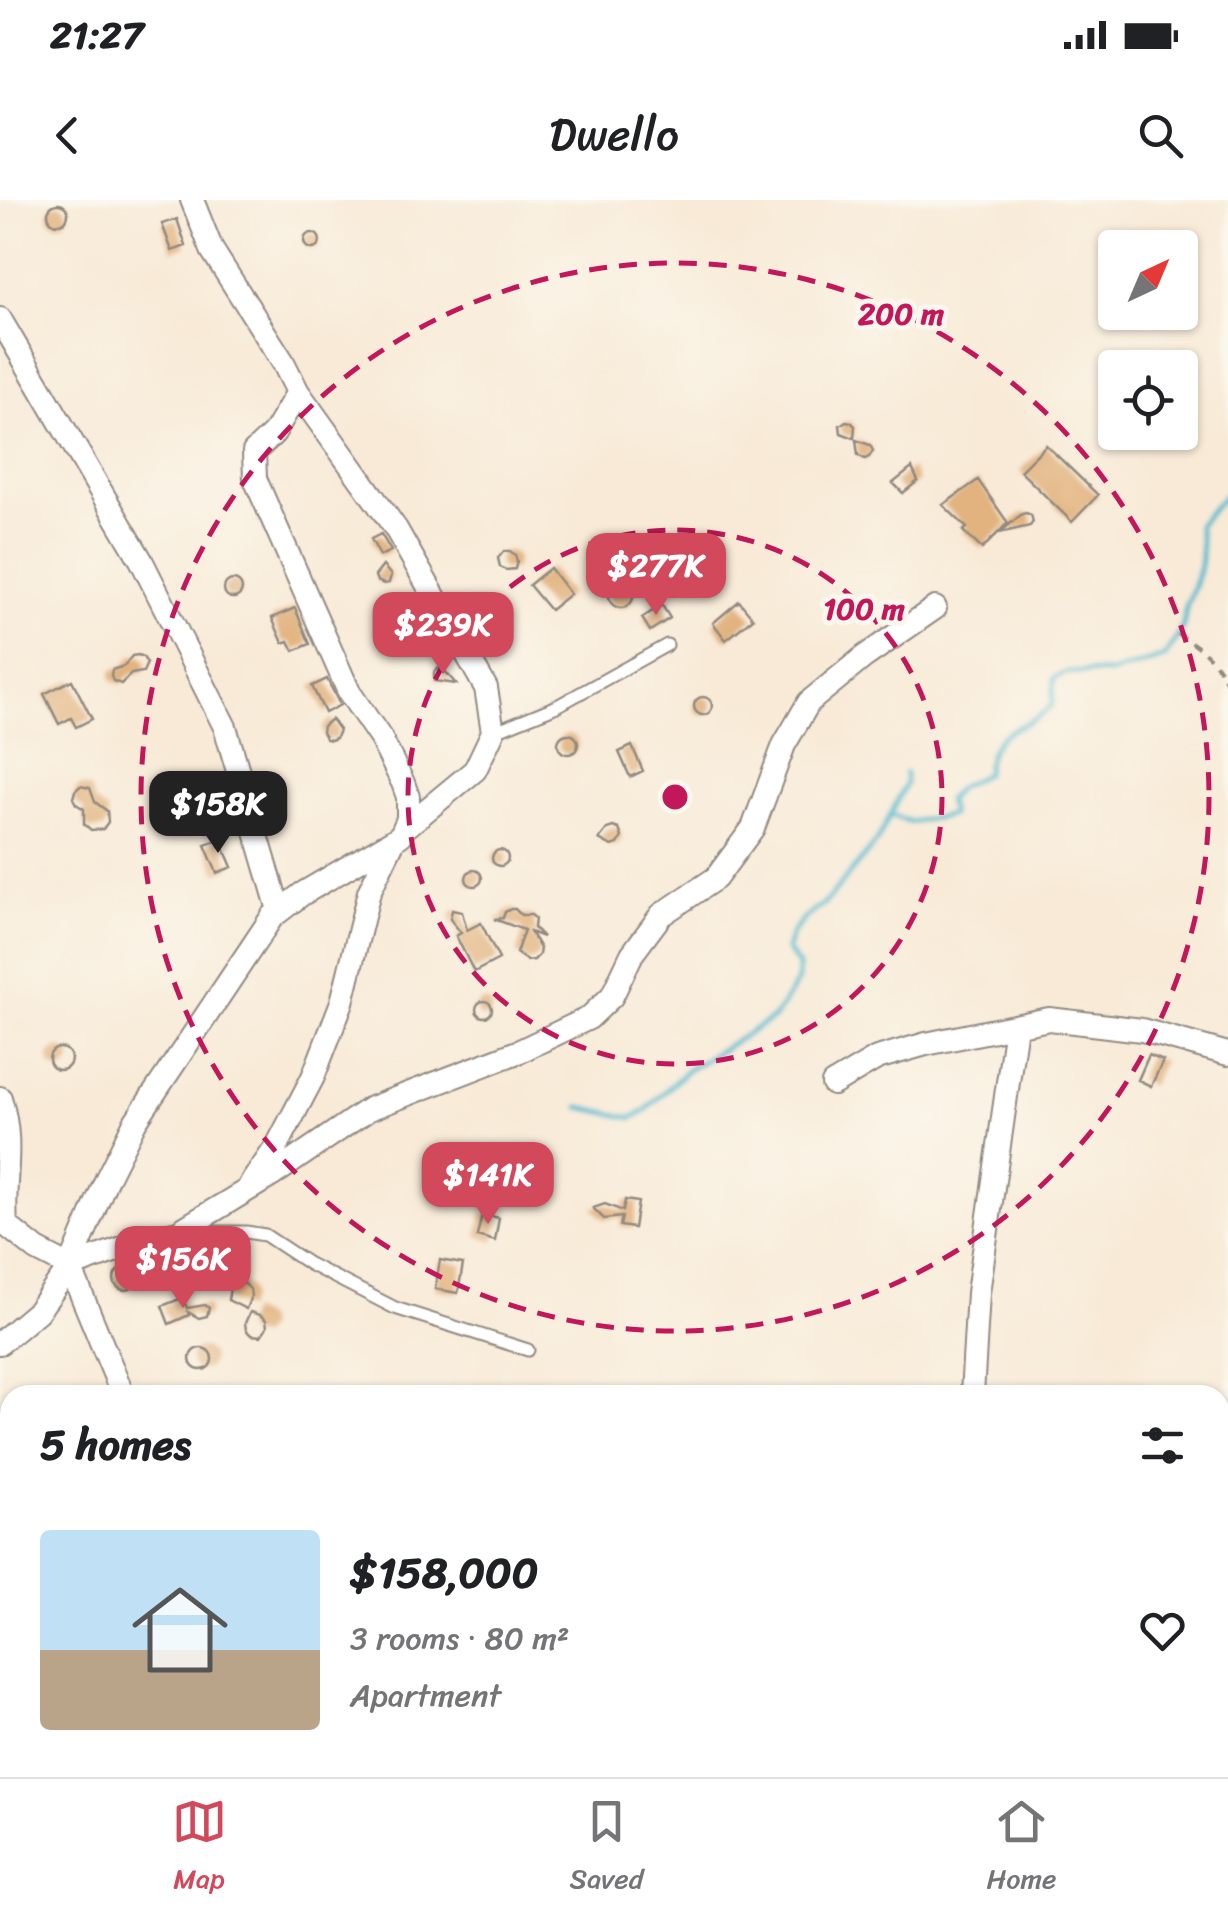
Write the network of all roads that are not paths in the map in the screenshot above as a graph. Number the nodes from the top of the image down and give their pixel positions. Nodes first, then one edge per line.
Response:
1 (192, 200) edge
2 (0, 320) edge
3 (298, 392) junction
4 (936, 608) dead end
5 (667, 645) dead end
6 (494, 732) junction
7 (400, 834) junction
8 (279, 910) junction
9 (1016, 1026) junction
10 (1228, 1054) edge
11 (833, 1084) dead end
12 (0, 1098) edge
13 (246, 1191) junction
14 (2, 1199) edge
15 (178, 1232) junction
16 (70, 1268) junction
17 (0, 1343) edge
18 (528, 1350) dead end
19 (119, 1385) edge
20 (973, 1385) edge

1 - 3 street
2 - 8 street
3 - 6 street
3 - 7 street
4 - 13 street
5 - 6 lane
6 - 7 street
7 - 8 street
7 - 13 street
8 - 16 street
9 - 10 street
9 - 11 street
9 - 20 street
12 - 14 street
13 - 15 street
14 - 16 street
15 - 16 street
15 - 18 lane
16 - 17 street
16 - 19 street

